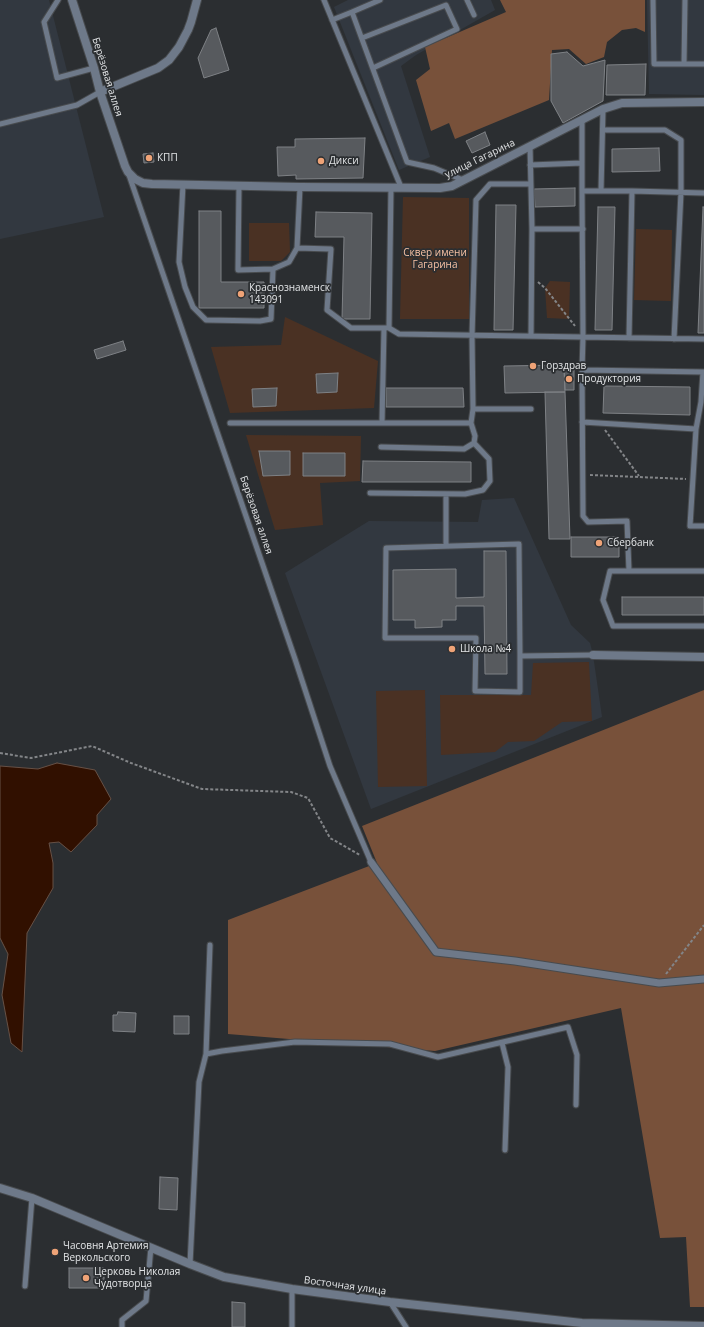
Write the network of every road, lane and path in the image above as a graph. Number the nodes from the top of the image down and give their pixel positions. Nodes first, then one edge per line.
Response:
1 (58, 0) edge
2 (72, 0) edge
3 (197, 0) edge
4 (324, 0) edge
5 (380, 0) edge
6 (467, 0) edge
7 (653, 0) edge
8 (684, 0) edge
9 (352, 12) junction
10 (474, 15) dead end
11 (332, 20) junction
12 (362, 38) junction
13 (684, 64) junction
14 (704, 64) edge
15 (94, 68) junction
16 (373, 68) junction
17 (100, 92) junction
18 (704, 102) edge
19 (603, 109) junction
20 (582, 120) junction
21 (0, 124) edge
22 (603, 130) junction
23 (530, 146) junction
24 (582, 163) junction
25 (530, 165) junction
26 (128, 172) junction
27 (463, 180) junction
28 (182, 184) junction
29 (530, 184) junction
30 (239, 185) junction
31 (300, 187) junction
32 (391, 187) junction
33 (401, 187) junction
34 (582, 191) junction
35 (601, 191) junction
36 (632, 192) junction
37 (681, 192) junction
38 (704, 193) edge
39 (583, 228) junction
40 (532, 229) junction
41 (297, 248) junction
42 (273, 269) junction
43 (531, 276) junction
44 (386, 328) junction
45 (472, 336) junction
46 (531, 336) junction
47 (583, 337) junction
48 (629, 338) junction
49 (674, 339) junction
50 (704, 340) edge
51 (582, 370) junction
52 (704, 372) edge
53 (473, 409) junction
54 (531, 409) dead end
55 (582, 422) junction
56 (230, 423) dead end
57 (382, 423) junction
58 (471, 423) junction
59 (599, 423) junction
60 (696, 429) junction
61 (474, 443) junction
62 (381, 447) dead end
63 (583, 475) junction
64 (639, 476) dead end
65 (692, 479) junction
66 (370, 493) dead end
67 (446, 494) junction
68 (704, 526) edge
69 (446, 546) junction
70 (629, 571) junction
71 (704, 571) edge
72 (704, 626) edge
73 (593, 655) joint
74 (520, 656) junction
75 (704, 657) edge
76 (0, 753) edge
77 (371, 862) junction
78 (704, 925) edge
79 (210, 945) dead end
80 (704, 979) edge
81 (659, 983) junction
82 (502, 1043) junction
83 (206, 1054) junction
84 (576, 1105) dead end
85 (505, 1150) dead end
86 (0, 1188) edge
87 (32, 1198) junction
88 (151, 1247) junction
89 (190, 1264) junction
90 (25, 1286) dead end
91 (292, 1289) junction
92 (390, 1302) junction
93 (704, 1326) edge
94 (122, 1327) edge
95 (292, 1327) edge
96 (406, 1327) edge

1 - 15 lane
2 - 15 street, Берёзовая аллея
3 - 17 street
4 - 11 lane
5 - 9 lane
6 - 10 lane
7 - 13 lane
8 - 13 lane
9 - 11 lane
9 - 12 lane
11 - 33 lane
12 - 16 lane
12 - 16 lane
13 - 14 lane
15 - 17 street, Берёзовая аллея
16 - 27 lane
17 - 21 lane
17 - 26 street, Берёзовая аллея
18 - 19 street, улица Гагарина
19 - 20 street, улица Гагарина
19 - 22 lane
20 - 23 street, улица Гагарина
20 - 24 lane
22 - 35 lane
22 - 37 lane
23 - 25 lane
23 - 27 street, улица Гагарина
24 - 25 lane
24 - 34 lane
25 - 29 lane
26 - 28 street, улица Гагарина
26 - 77 lane, Берёзовая аллея
27 - 33 street, улица Гагарина
28 - 30 street, улица Гагарина
28 - 42 lane
29 - 40 lane
29 - 45 lane
30 - 31 street, улица Гагарина
30 - 42 lane
31 - 32 street, улица Гагарина
31 - 41 lane
32 - 33 street, улица Гагарина
32 - 44 lane
34 - 35 lane
34 - 39 lane
35 - 36 lane
36 - 37 lane
36 - 48 lane
37 - 38 lane
37 - 49 lane
39 - 40 lane
39 - 47 lane
40 - 43 lane
41 - 42 lane
41 - 44 lane
43 - 46 lane
43 - 47 path
44 - 45 lane
44 - 57 lane
45 - 46 lane
45 - 53 lane
46 - 47 lane
47 - 48 lane
47 - 51 lane
48 - 49 lane
49 - 50 lane
51 - 52 lane
51 - 55 lane
52 - 60 lane
53 - 54 lane
53 - 58 lane
55 - 59 lane
55 - 63 lane
56 - 57 lane
57 - 58 lane
58 - 61 lane
59 - 60 lane
59 - 64 path
60 - 65 lane
61 - 62 lane
61 - 67 lane
63 - 65 path
63 - 70 lane
65 - 68 lane
66 - 67 lane
67 - 69 lane
69 - 74 lane
69 - 74 lane
70 - 71 lane
70 - 72 lane
73 - 74 lane
73 - 75 street
76 - 77 path
77 - 81 street
78 - 81 path
79 - 83 lane
80 - 81 street
82 - 83 lane
82 - 84 lane
82 - 85 lane
83 - 89 lane
86 - 87 street, Восточная улица
87 - 88 street, Восточная улица
87 - 90 lane
88 - 89 street, Восточная улица
88 - 94 lane
89 - 91 street, Восточная улица
91 - 92 street, Восточная улица
91 - 95 lane
92 - 93 street, Восточная улица
92 - 96 lane

